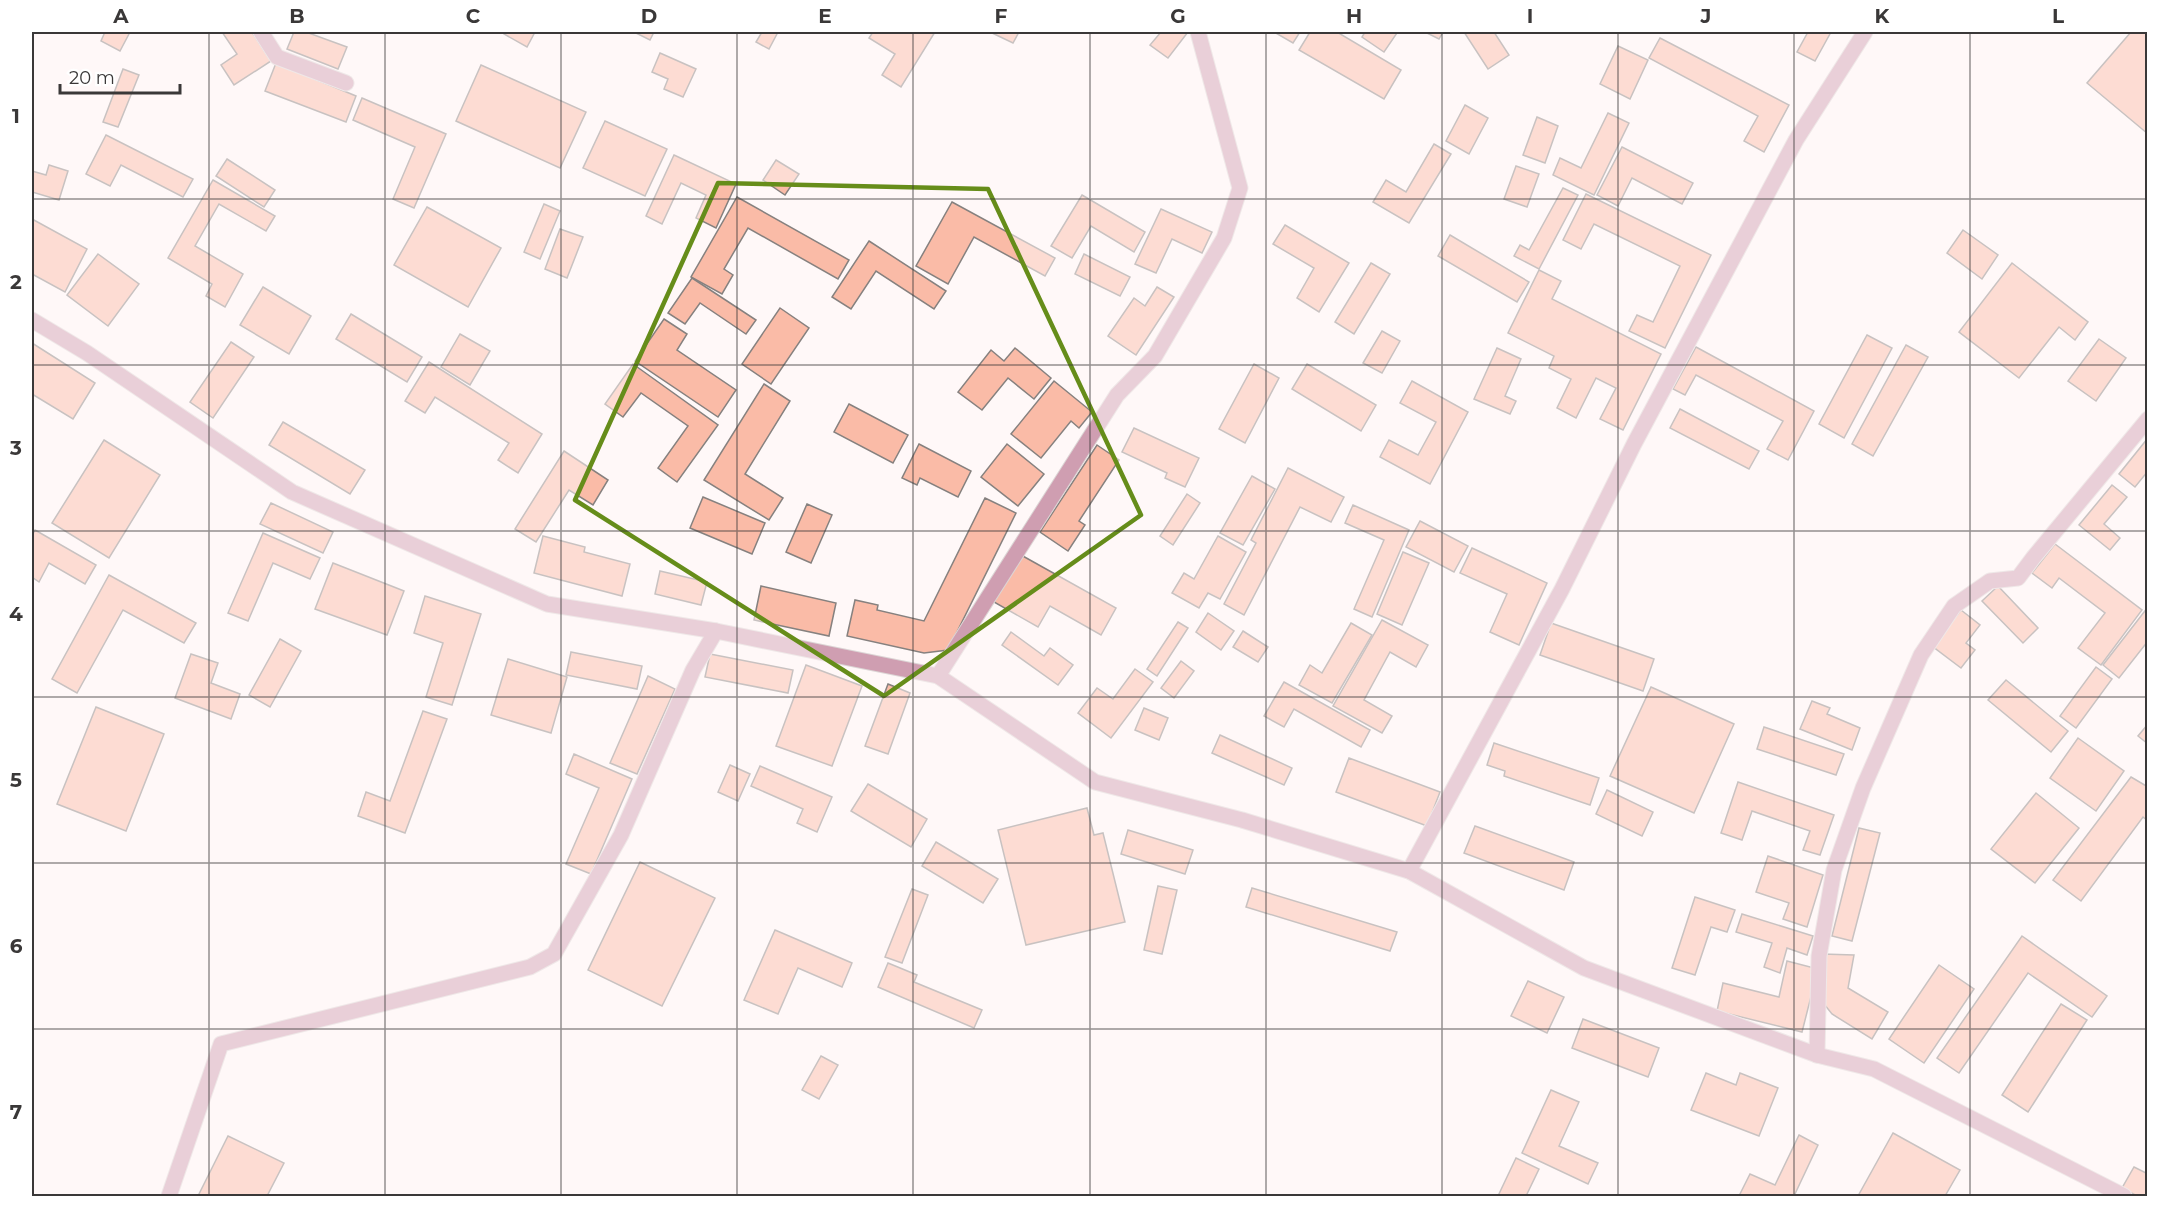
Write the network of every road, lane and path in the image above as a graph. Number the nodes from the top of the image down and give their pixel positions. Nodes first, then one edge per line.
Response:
1 (261, 32) edge
2 (1198, 32) edge
3 (1865, 32) edge
4 (346, 83) dead end
5 (32, 320) edge
6 (2148, 419) edge
7 (716, 631) junction
8 (938, 676) junction
9 (1409, 871) junction
10 (1817, 1055) junction
11 (169, 1197) edge
12 (2124, 1197) edge

1 - 4 street
2 - 8 street
3 - 9 street
5 - 7 street
6 - 10 street
7 - 8 street
7 - 11 street
8 - 9 street
9 - 10 street
10 - 12 street

